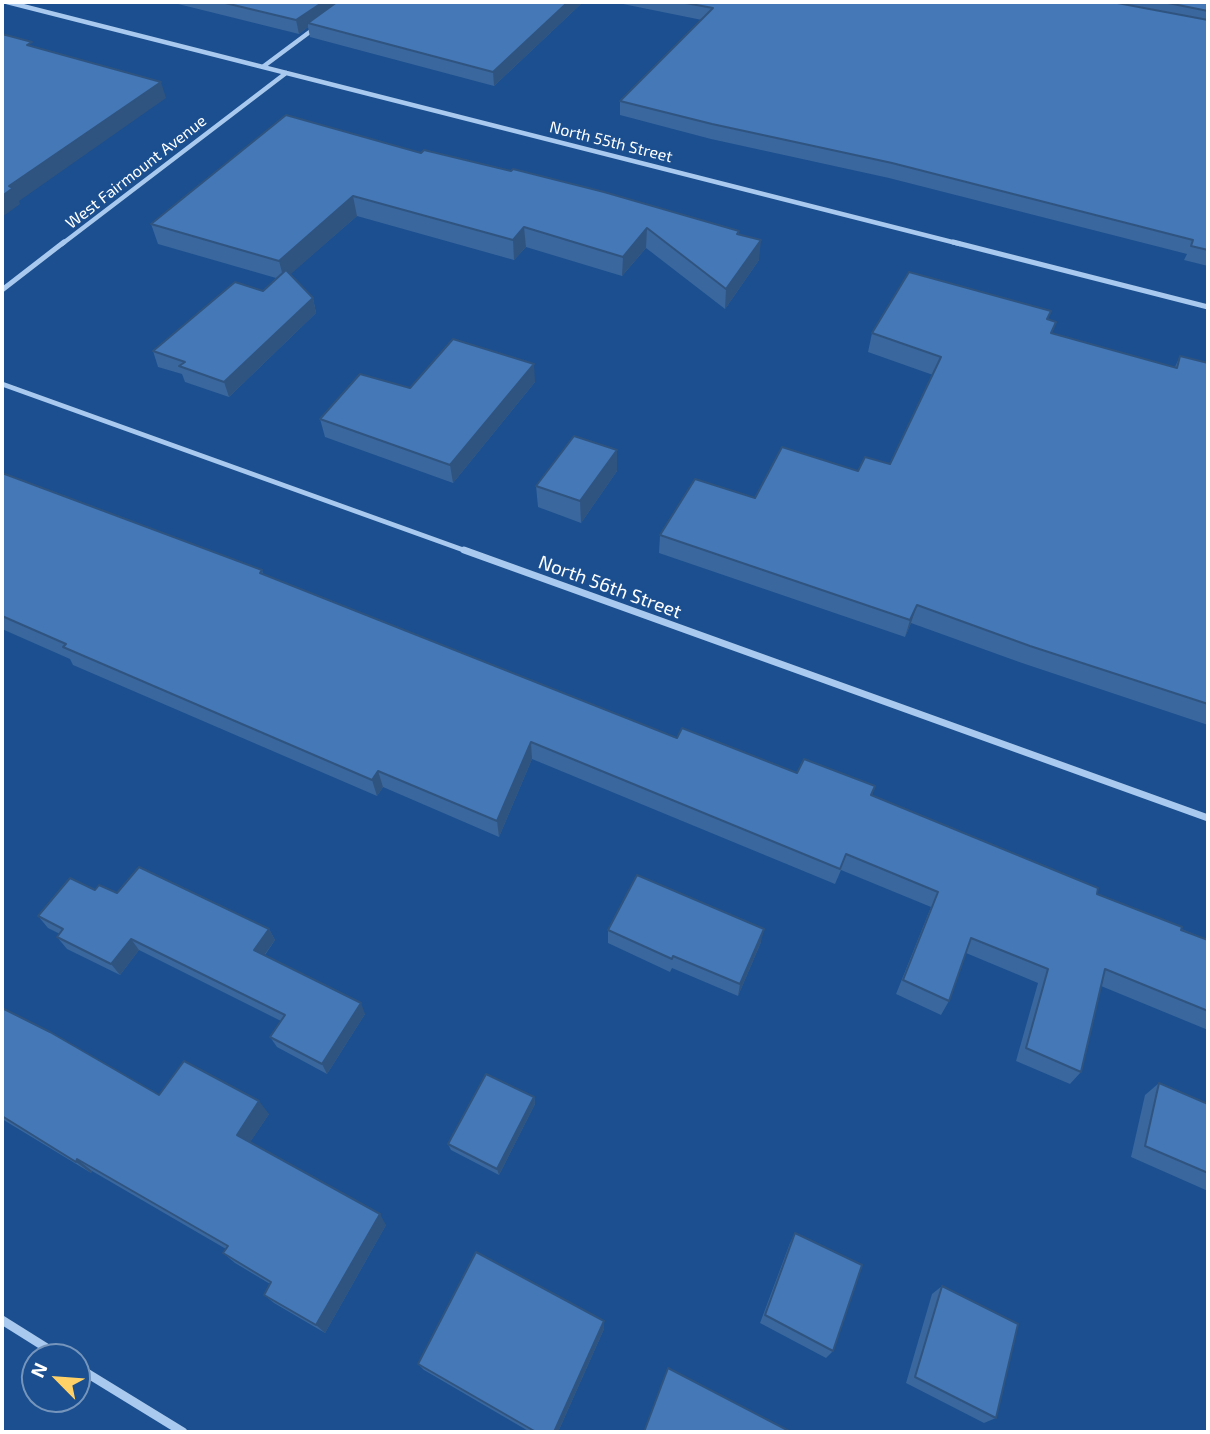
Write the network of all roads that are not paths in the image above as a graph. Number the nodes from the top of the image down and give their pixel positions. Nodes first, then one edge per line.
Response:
1 (7, 2) edge
2 (319, 25) edge
3 (264, 66) junction
4 (286, 72) junction
5 (2, 290) edge
6 (1208, 307) edge
7 (2, 384) edge
8 (1208, 818) edge
9 (2, 1320) edge
10 (39, 1343) edge
11 (91, 1376) edge
12 (183, 1432) edge

1 - 3 street, North 55th Street
2 - 3 street
3 - 4 street, North 55th Street
4 - 5 street, West Fairmount Avenue
4 - 6 street, North 55th Street
7 - 8 street, North 56th Street
9 - 10 street
11 - 12 street

